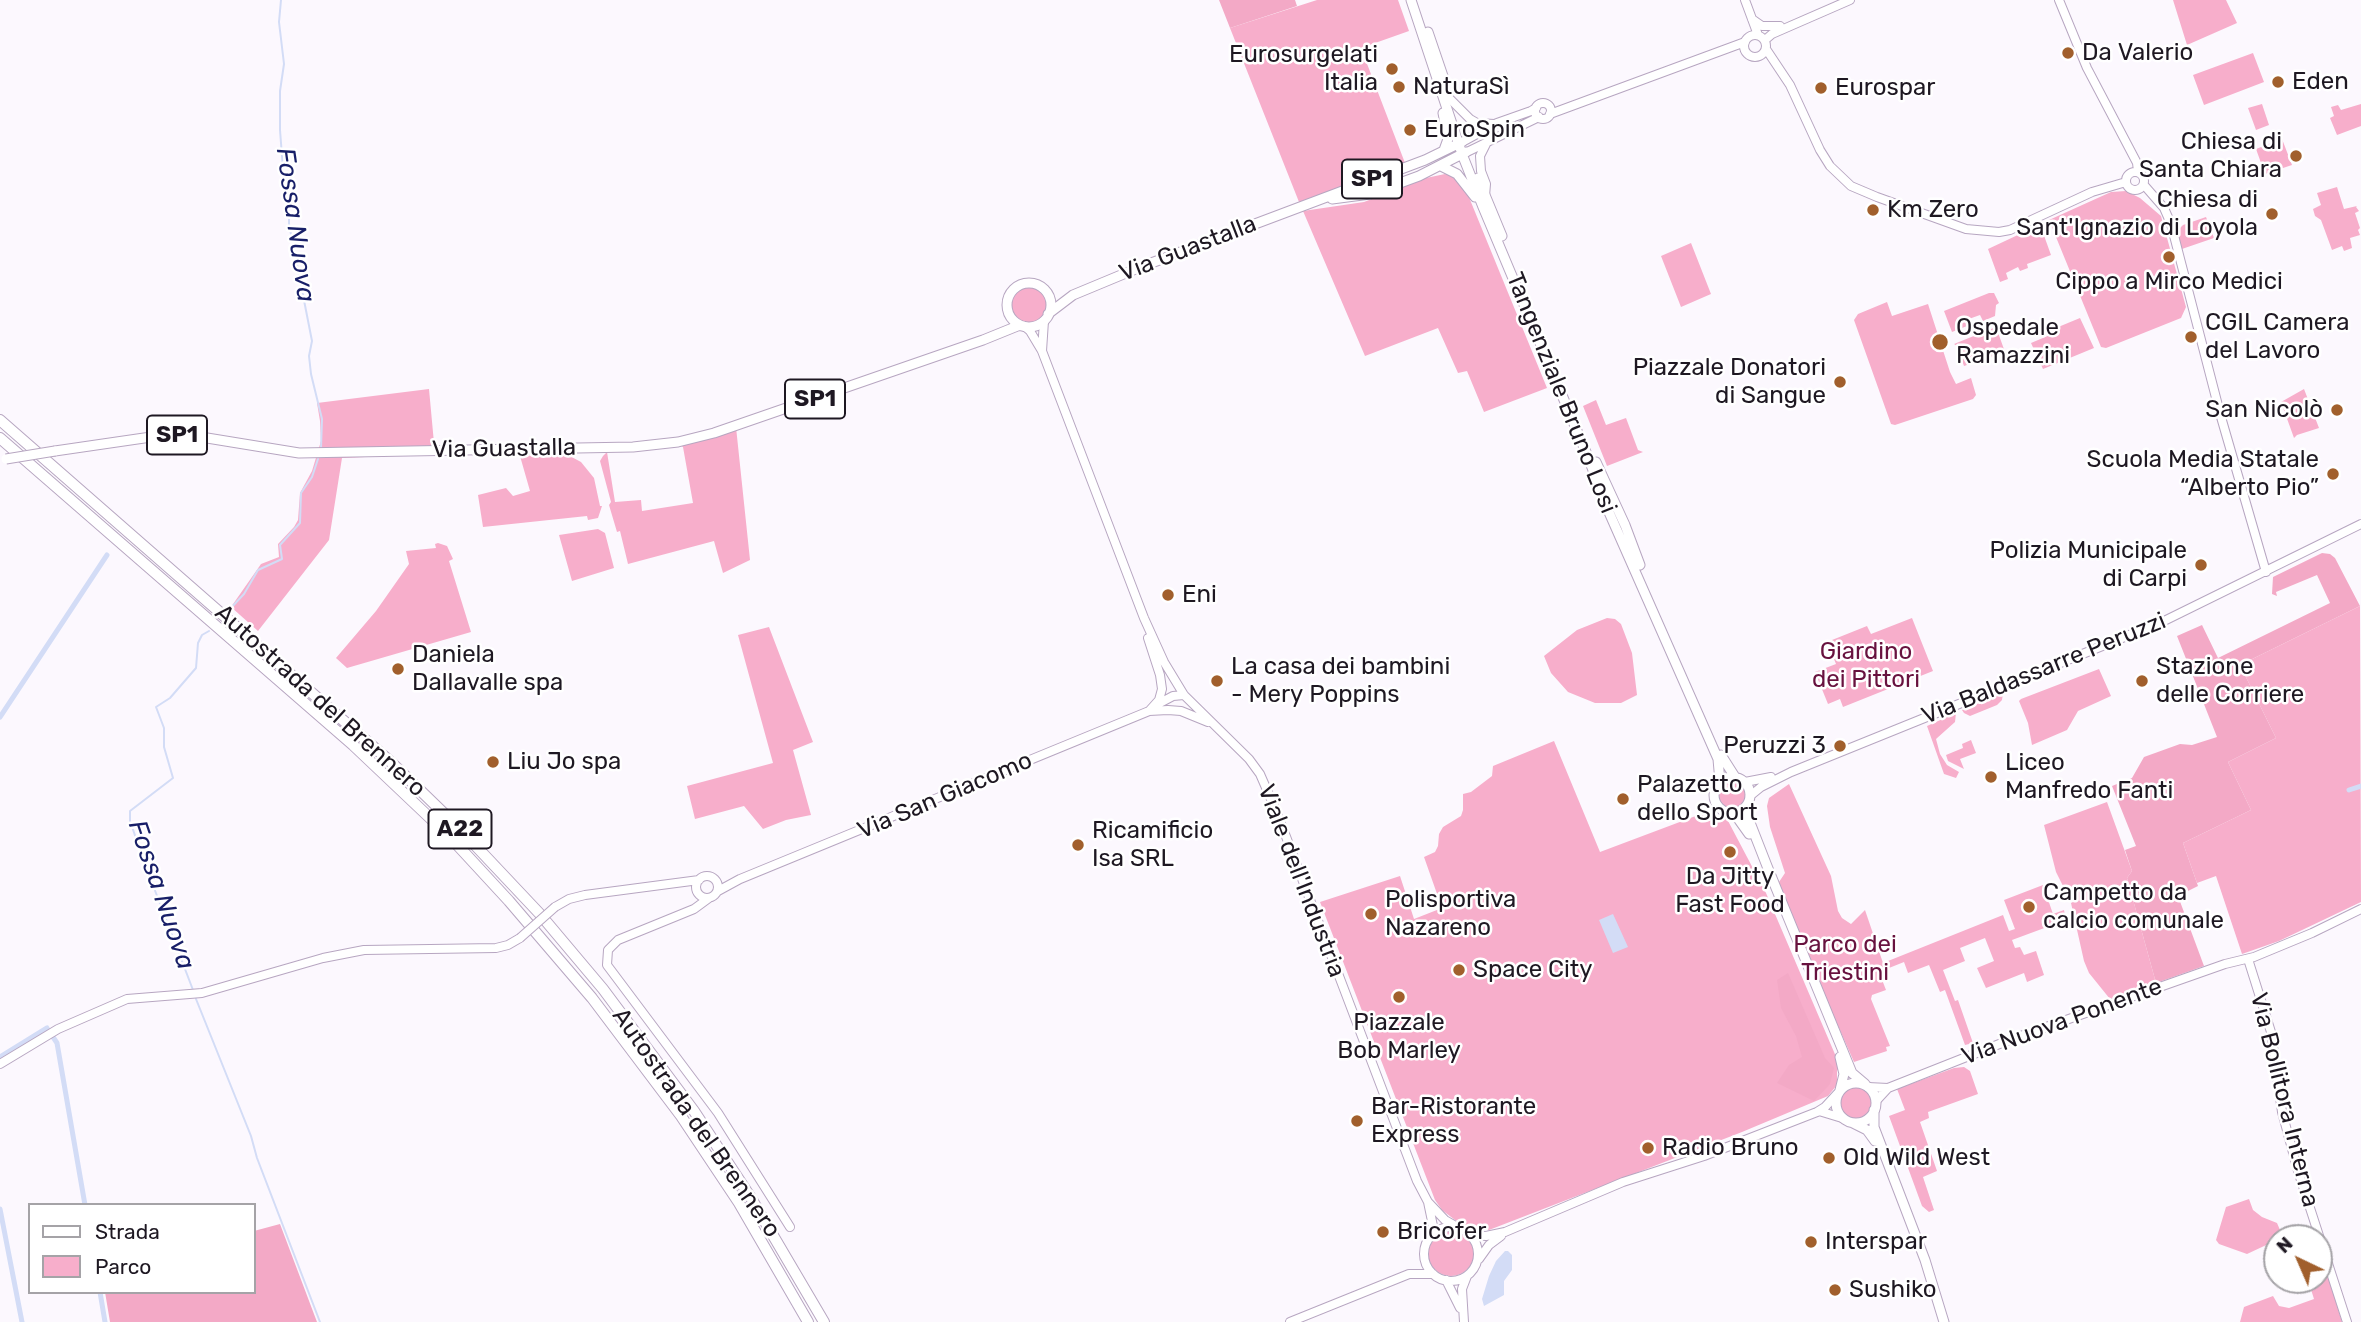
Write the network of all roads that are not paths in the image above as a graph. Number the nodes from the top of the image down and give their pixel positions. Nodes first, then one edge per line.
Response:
1 (1411, 0) edge
2 (1417, 0) edge
3 (1745, 0) edge
4 (1850, 0) edge
5 (2059, 0) edge
6 (1810, 16) junction
7 (1752, 19) junction
8 (1780, 26) junction
9 (1755, 45) junction
10 (1437, 78) junction
11 (1450, 99) junction
12 (1536, 108) junction
13 (1549, 110) junction
14 (1539, 117) junction
15 (1497, 124) junction
16 (1492, 138) junction
17 (1462, 142) junction
18 (1465, 153) junction
19 (1440, 154) junction
20 (1410, 165) junction
21 (1441, 166) junction
22 (2138, 171) junction
23 (1415, 178) junction
24 (1365, 182) junction
25 (2126, 182) junction
26 (2142, 187) junction
27 (1370, 194) junction
28 (1485, 196) junction
29 (1304, 205) junction
30 (1483, 207) junction
31 (1048, 294) junction
32 (1073, 295) junction
33 (1008, 309) junction
34 (1046, 317) junction
35 (1022, 326) junction
36 (993, 335) junction
37 (1042, 351) junction
38 (0, 420) edge
39 (0, 438) edge
40 (3, 459) edge
41 (2361, 524) edge
42 (2266, 572) junction
43 (1144, 618) junction
44 (1184, 695) junction
45 (1153, 708) junction
46 (1168, 709) junction
47 (1216, 726) junction
48 (1791, 772) junction
49 (1735, 777) junction
50 (1720, 782) junction
51 (1745, 782) junction
52 (1750, 796) junction
53 (1746, 806) junction
54 (1734, 813) junction
55 (740, 879) junction
56 (716, 880) junction
57 (697, 887) junction
58 (718, 891) junction
59 (709, 898) junction
60 (2361, 909) edge
61 (688, 911) junction
62 (2248, 958) junction
63 (0, 1064) edge
64 (1867, 1086) junction
65 (1888, 1088) junction
66 (1839, 1092) junction
67 (1875, 1106) junction
68 (1819, 1111) junction
69 (1842, 1118) junction
70 (1853, 1123) junction
71 (1428, 1202) junction
72 (790, 1227) dead end
73 (1459, 1228) junction
74 (1505, 1232) junction
75 (1471, 1235) junction
76 (1430, 1237) junction
77 (1424, 1255) junction
78 (1477, 1262) junction
79 (1409, 1274) junction
80 (1433, 1274) junction
81 (1467, 1276) junction
82 (1446, 1280) junction
83 (1462, 1312) junction
84 (808, 1322) edge
85 (824, 1322) edge
86 (1290, 1322) edge
87 (1464, 1322) edge
88 (1938, 1322) edge
89 (1944, 1322) edge
90 (2347, 1322) edge

1 - 10 main road, Tangenziale Bruno Losi
2 - 11 main road, Tangenziale Bruno Losi
3 - 7 street
4 - 6 street
5 - 22 street
6 - 8 street
6 - 9 street
7 - 8 street
7 - 9 street
8 - 9 street
9 - 13 street
9 - 25 street
10 - 17 main road, Tangenziale Bruno Losi
10 - 19 main road
11 - 15 street
11 - 17 main road, Tangenziale Bruno Losi
12 - 13 street
12 - 14 street
12 - 15 street, Via Guastalla / SP1
13 - 14 street
14 - 16 street, Via Guastalla / SP1
15 - 17 street, Via Guastalla / SP1
16 - 18 street, Via Guastalla / SP1
16 - 28 street
17 - 18 main road, Tangenziale Bruno Losi
17 - 19 main road, Via Guastalla / SP1
18 - 21 main road, Via Guastalla / SP1
18 - 28 main road, Tangenziale Bruno Losi
18 - 30 main road, Tangenziale Bruno Losi
19 - 20 main road, Via Guastalla / SP1
20 - 23 main road
20 - 24 main road, Via Guastalla / SP1
21 - 23 main road, Via Guastalla / SP1
21 - 30 main road
22 - 25 street
22 - 26 street
23 - 27 main road, Via Guastalla / SP1
24 - 27 main road
24 - 29 main road, Via Guastalla / SP1
25 - 26 street
26 - 42 street
27 - 29 main road, Via Guastalla / SP1
28 - 49 main road, Tangenziale Bruno Losi
29 - 32 main road, Via Guastalla / SP1
30 - 50 main road, Tangenziale Bruno Losi
31 - 32 main road, Via Guastalla
31 - 33 main road
31 - 34 main road
32 - 34 main road, Via Guastalla / SP1
33 - 35 main road
33 - 36 main road
34 - 35 main road
34 - 37 street, Viale dell'Industria
35 - 36 main road, Via Guastalla / SP1
35 - 37 street, Viale dell'Industria
36 - 40 main road, Via Guastalla / SP1, bridge
37 - 43 street, Viale dell'Industria
38 - 85 highway, Autostrada del Brennero / A22
39 - 84 highway, Autostrada del Brennero / A22
41 - 42 street, Via Baldassarre Peruzzi
42 - 48 street, Via Baldassarre Peruzzi
43 - 44 street, Viale dell'Industria
43 - 45 street
44 - 45 street, Via San Giacomo
44 - 46 street
44 - 47 street, Viale dell'Industria
45 - 46 street, Via San Giacomo
45 - 55 street, Via San Giacomo
46 - 47 street, Via San Giacomo
47 - 71 street, Viale dell'Industria
48 - 51 street, Via Baldassarre Peruzzi
48 - 52 street, Via Baldassarre Peruzzi
49 - 50 main road
49 - 51 main road
50 - 54 main road
51 - 52 main road
52 - 53 main road
53 - 54 main road
53 - 64 main road
54 - 66 main road
55 - 56 street, Via San Giacomo
55 - 58 street, Via San Giacomo
56 - 57 street
56 - 58 street
57 - 59 street
57 - 61 street
57 - 63 street, bridge
58 - 59 street
59 - 61 street
60 - 62 street, Via Nuova Ponente
61 - 72 street
62 - 65 street, Via Nuova Ponente
62 - 90 street, Via Bollitora Interna
64 - 65 street, Via Nuova Ponente
64 - 66 main road
64 - 67 main road
65 - 67 street, Via Nuova Ponente
66 - 68 street
66 - 69 main road
67 - 70 main road
67 - 89 main road
68 - 69 street
68 - 74 street
69 - 70 main road
70 - 88 main road
71 - 73 street, Viale dell'Industria
71 - 76 street, Viale dell'Industria
73 - 75 street
73 - 76 street
74 - 75 street
74 - 78 street
75 - 78 street
76 - 77 street
77 - 79 street
77 - 80 street
78 - 81 street
79 - 80 street
79 - 86 street
80 - 82 street
81 - 82 street
81 - 83 street
82 - 83 street
83 - 87 street

